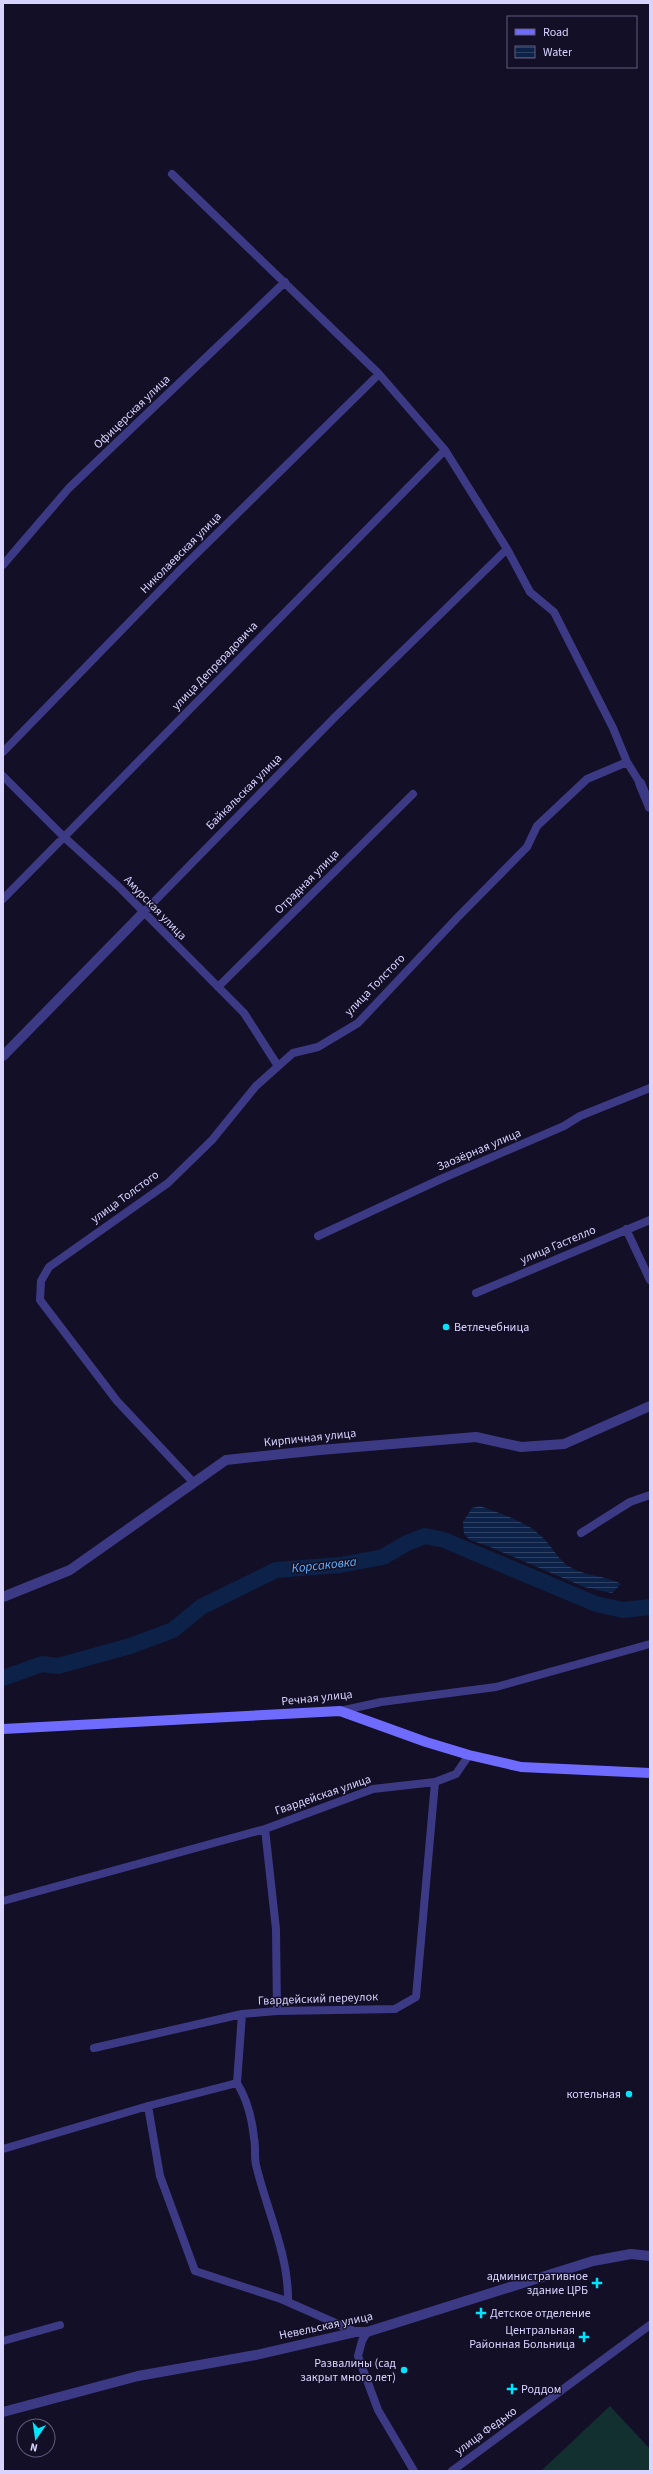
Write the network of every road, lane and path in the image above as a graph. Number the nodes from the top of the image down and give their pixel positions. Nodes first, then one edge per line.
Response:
1 (172, 174) dead end
2 (284, 282) junction
3 (379, 374) junction
4 (445, 450) junction
5 (506, 549) junction
6 (3, 565) edge
7 (3, 752) edge
8 (627, 762) junction
9 (3, 776) edge
10 (640, 783) joint
11 (413, 794) dead end
12 (650, 807) edge
13 (64, 837) junction
14 (3, 899) edge
15 (143, 913) junction
16 (218, 988) junction
17 (3, 1056) edge
18 (278, 1066) junction
19 (650, 1088) edge
20 (650, 1220) edge
21 (626, 1229) junction
22 (318, 1236) dead end
23 (650, 1280) edge
24 (476, 1293) dead end
25 (650, 1406) edge
26 (194, 1483) junction
27 (650, 1495) edge
28 (581, 1533) dead end
29 (3, 1597) edge
30 (650, 1644) edge
31 (340, 1711) junction
32 (3, 1729) edge
33 (469, 1755) junction
34 (650, 1773) edge
35 (435, 1782) junction
36 (265, 1829) junction
37 (3, 1901) edge
38 (276, 2011) junction
39 (242, 2014) junction
40 (94, 2048) dead end
41 (237, 2083) junction
42 (148, 2106) junction
43 (3, 2150) edge
44 (650, 2256) edge
45 (288, 2302) junction
46 (60, 2325) dead end
47 (650, 2325) edge
48 (356, 2332) junction
49 (367, 2332) junction
50 (3, 2341) edge
51 (3, 2412) edge
52 (414, 2471) edge
53 (452, 2471) edge

1 - 2 street
2 - 3 street
2 - 6 street, Офицерская улица
3 - 4 street
3 - 7 street, Николаевская улица
4 - 5 street
4 - 13 street, улица Депрерадовича
5 - 8 street
5 - 15 street, Байкальская улица
8 - 10 street
8 - 18 street, улица Толстого
9 - 13 street, Амурская улица
10 - 12 street
11 - 16 street, Отрадная улица
13 - 14 street, улица Депрерадовича
13 - 15 street, Амурская улица
15 - 16 street, Амурская улица
15 - 17 street, Байкальская улица
16 - 18 street, Амурская улица
18 - 26 street, улица Толстого
19 - 22 street, Заозёрная улица
20 - 21 street, улица Гастелло
21 - 23 street
21 - 24 street, улица Гастелло
25 - 26 street, Кирпичная улица
26 - 29 street, Кирпичная улица
27 - 28 street
30 - 31 street, Речная улица
31 - 32 main road, Речная улица
31 - 33 main road
33 - 34 main road
33 - 35 street, Гвардейская улица
35 - 36 street, Гвардейская улица
35 - 38 street, Гвардейский переулок
36 - 37 street, Гвардейская улица
36 - 38 street
38 - 39 street, Гвардейский переулок
39 - 40 street
39 - 41 street, Гвардейский переулок
41 - 42 street
41 - 45 street
42 - 43 street
42 - 45 street
44 - 49 street, Невельская улица
45 - 48 street
46 - 50 street
47 - 53 street, улица Федько
48 - 49 street, Невельская улица
48 - 51 street, Невельская улица
49 - 52 street

